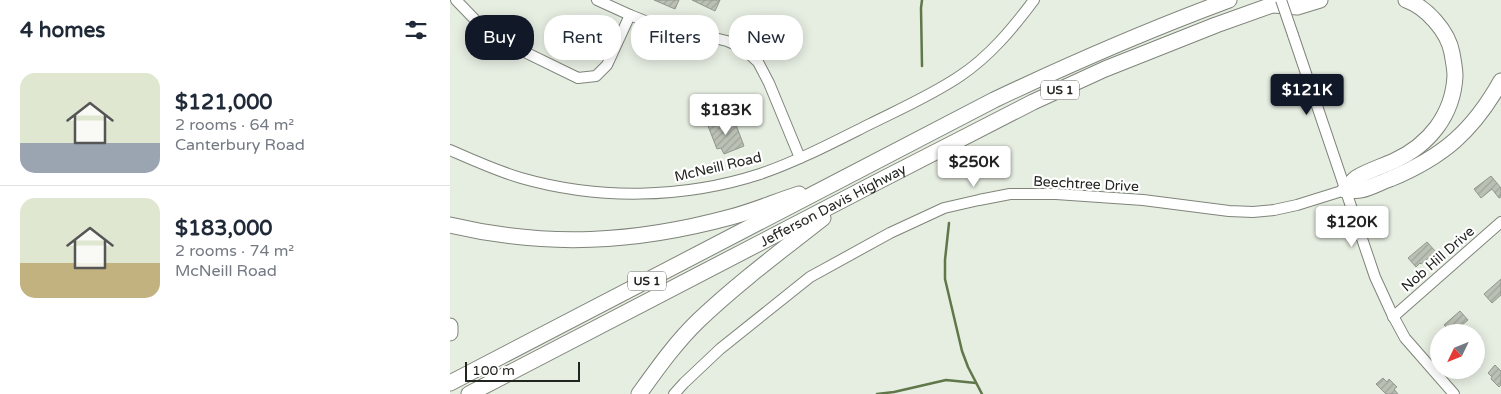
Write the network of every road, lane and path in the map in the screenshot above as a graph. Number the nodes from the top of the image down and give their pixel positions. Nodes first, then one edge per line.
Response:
1 (456, 0) edge
2 (597, 0) edge
3 (1034, 0) edge
4 (1229, 0) edge
5 (1320, 0) edge
6 (1406, 0) edge
7 (1280, 2) edge
8 (630, 15) junction
9 (1501, 81) edge
10 (450, 150) edge
11 (800, 158) junction
12 (843, 179) junction
13 (1345, 190) junction
14 (855, 194) junction
15 (1501, 222) edge
16 (450, 225) edge
17 (1393, 317) junction
18 (450, 326) edge
19 (450, 333) edge
20 (450, 383) edge
21 (470, 394) edge
22 (639, 394) edge
23 (674, 394) edge
24 (1454, 394) edge

1 - 8 street
2 - 8 street
3 - 11 street, McNeill Road
4 - 12 highway, Jefferson Davis Highway / US 1
5 - 7 highway
6 - 13 highway
7 - 13 street, bridge
7 - 14 highway, Jefferson Davis Highway / US 1
8 - 11 street
9 - 13 highway
10 - 11 street, McNeill Road
12 - 16 highway
12 - 20 highway, Jefferson Davis Highway / US 1
13 - 17 street
13 - 23 street, Beechtree Drive
14 - 21 highway, Jefferson Davis Highway / US 1
14 - 22 highway
15 - 17 street, Nob Hill Drive
17 - 24 street
18 - 19 highway

